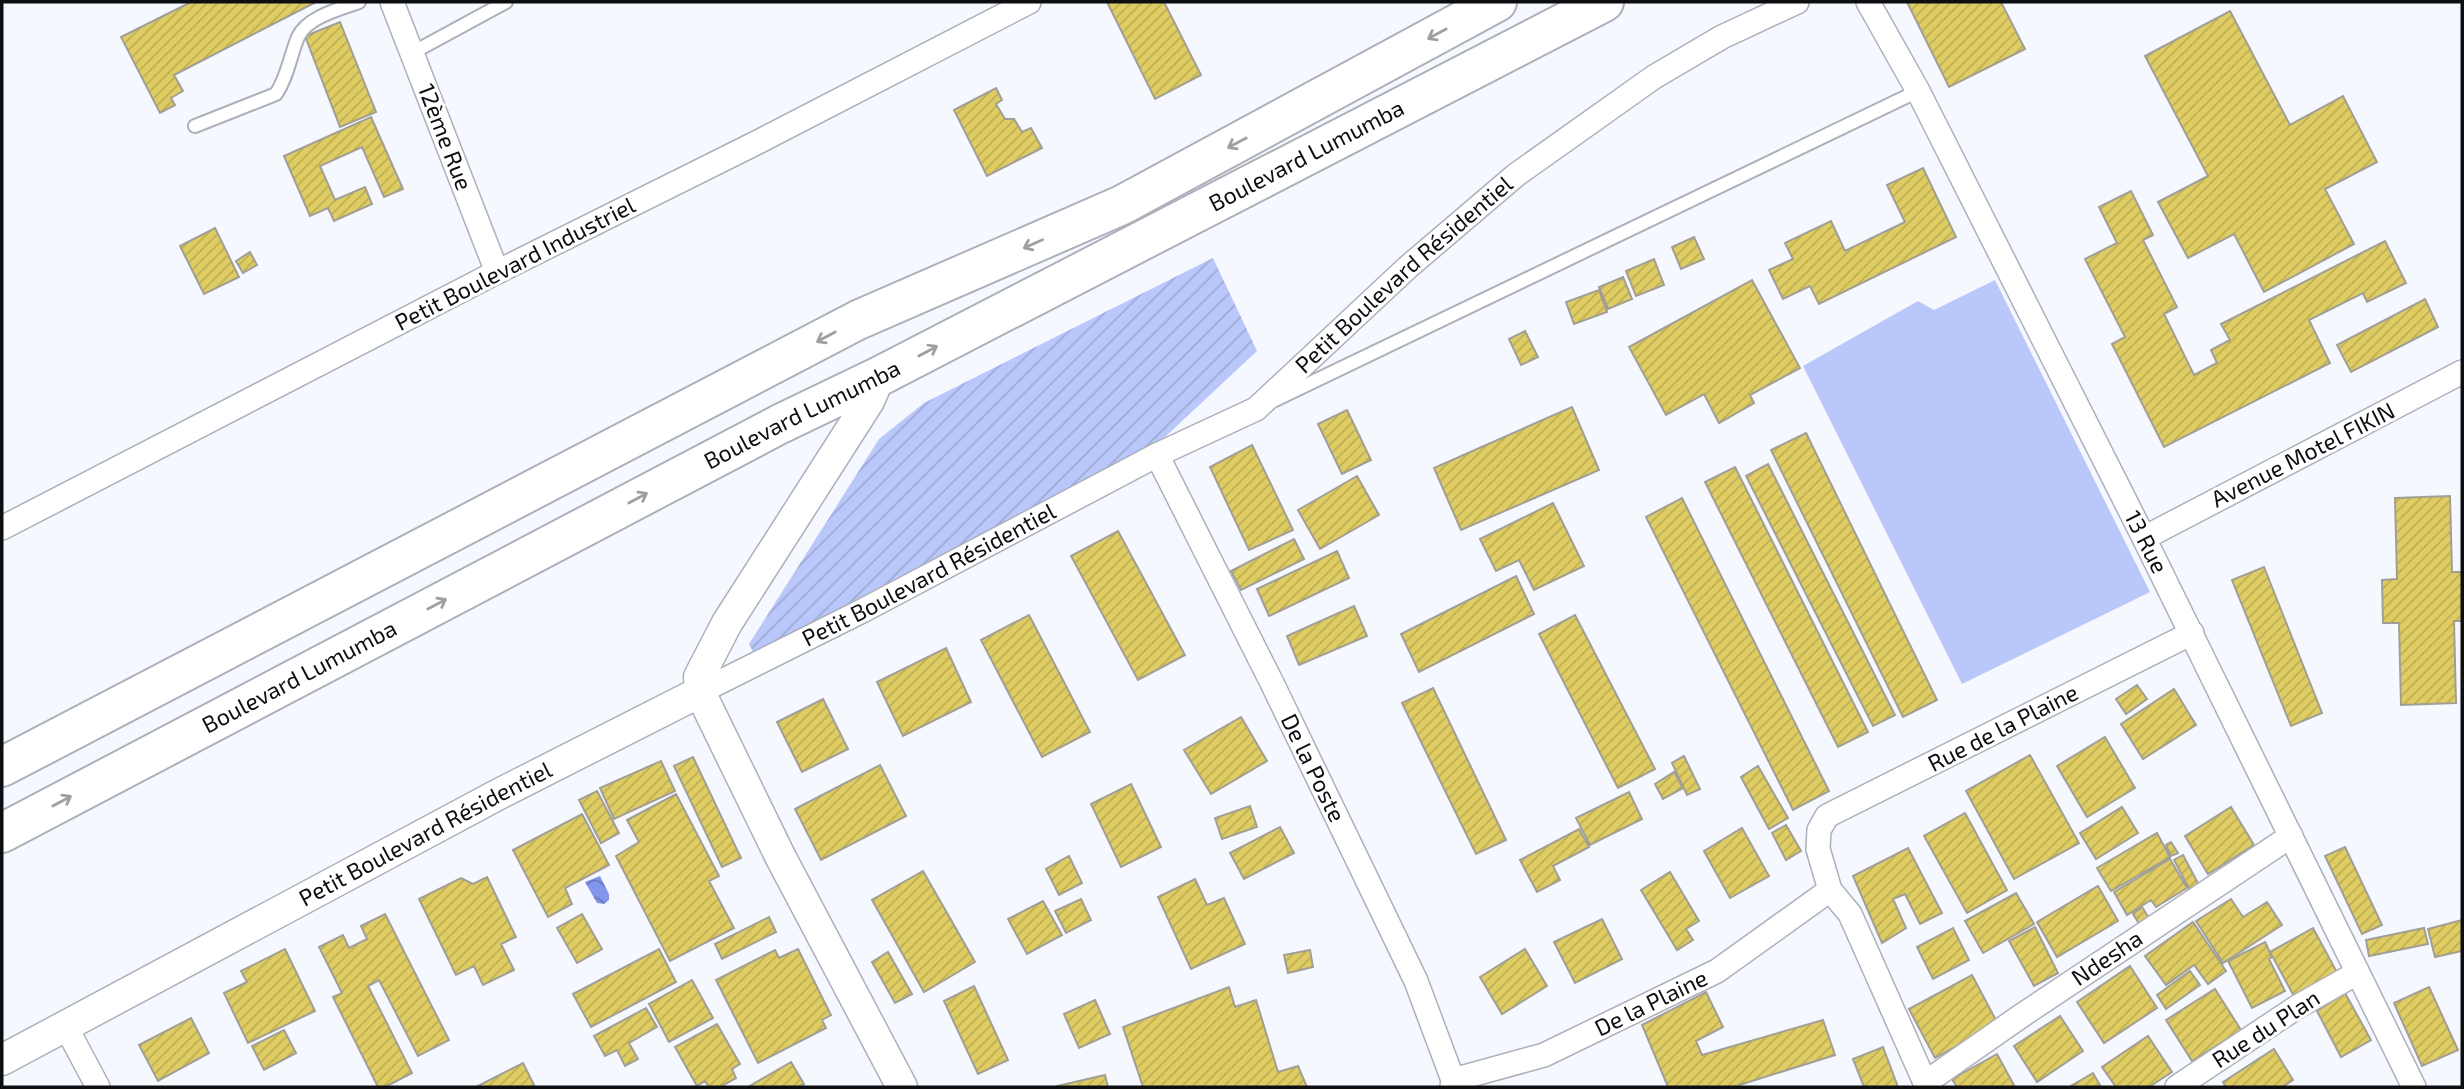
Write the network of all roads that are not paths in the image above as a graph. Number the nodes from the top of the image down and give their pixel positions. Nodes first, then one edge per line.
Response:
1 (359, 2) edge
2 (392, 2) edge
3 (506, 2) edge
4 (1497, 2) edge
5 (1604, 2) edge
6 (1797, 2) edge
7 (1868, 2) edge
8 (1016, 5) edge
9 (412, 53) junction
10 (1918, 91) junction
11 (195, 126) dead end
12 (498, 272) junction
13 (2462, 372) edge
14 (880, 376) junction
15 (1256, 409) junction
16 (1157, 455) junction
17 (2, 528) edge
18 (2144, 538) junction
19 (2192, 634) junction
20 (701, 692) junction
21 (2, 767) edge
22 (1819, 830) joint
23 (2, 833) edge
24 (2291, 836) junction
25 (1830, 890) junction
26 (2357, 973) junction
27 (66, 1027) junction
28 (2, 1060) edge
29 (1453, 1084) edge
30 (1926, 1085) edge
31 (98, 1087) edge
32 (902, 1087) edge
33 (2177, 1087) edge
34 (2414, 1087) edge

1 - 11 lane
2 - 9 street, 12ème Rue
3 - 9 lane
4 -> 21 highway, Boulevard Lumumba
14 -> 5 highway, Boulevard Lumumba
6 - 15 street, Petit Boulevard Résidentiel
7 - 10 street, 13 Rue
8 - 12 street, Petit Boulevard Industriel
9 - 12 street, 12ème Rue
10 - 15 lane
10 - 18 street, 13 Rue
12 - 17 street, Petit Boulevard Industriel
13 - 18 street, Avenue Motel FIKIN
14 - 20 street
23 -> 14 highway, Boulevard Lumumba
15 - 16 street, Petit Boulevard Résidentiel
16 - 20 street, Petit Boulevard Résidentiel
16 - 29 street, De la Poste
18 - 19 street, 13 Rue
19 - 22 street, Rue de la Plaine
19 - 24 street, 13 Rue
20 - 27 street, Petit Boulevard Résidentiel
20 - 32 street
22 - 25 street, Ndesha
24 - 26 street, 13 Rue
24 - 30 street, Ndesha
25 - 29 street, De la Plaine
25 - 30 street, Ndesha
26 - 33 street, Rue du Plan
26 - 34 street, 13 Rue
27 - 28 street, Petit Boulevard Résidentiel
27 - 31 street

